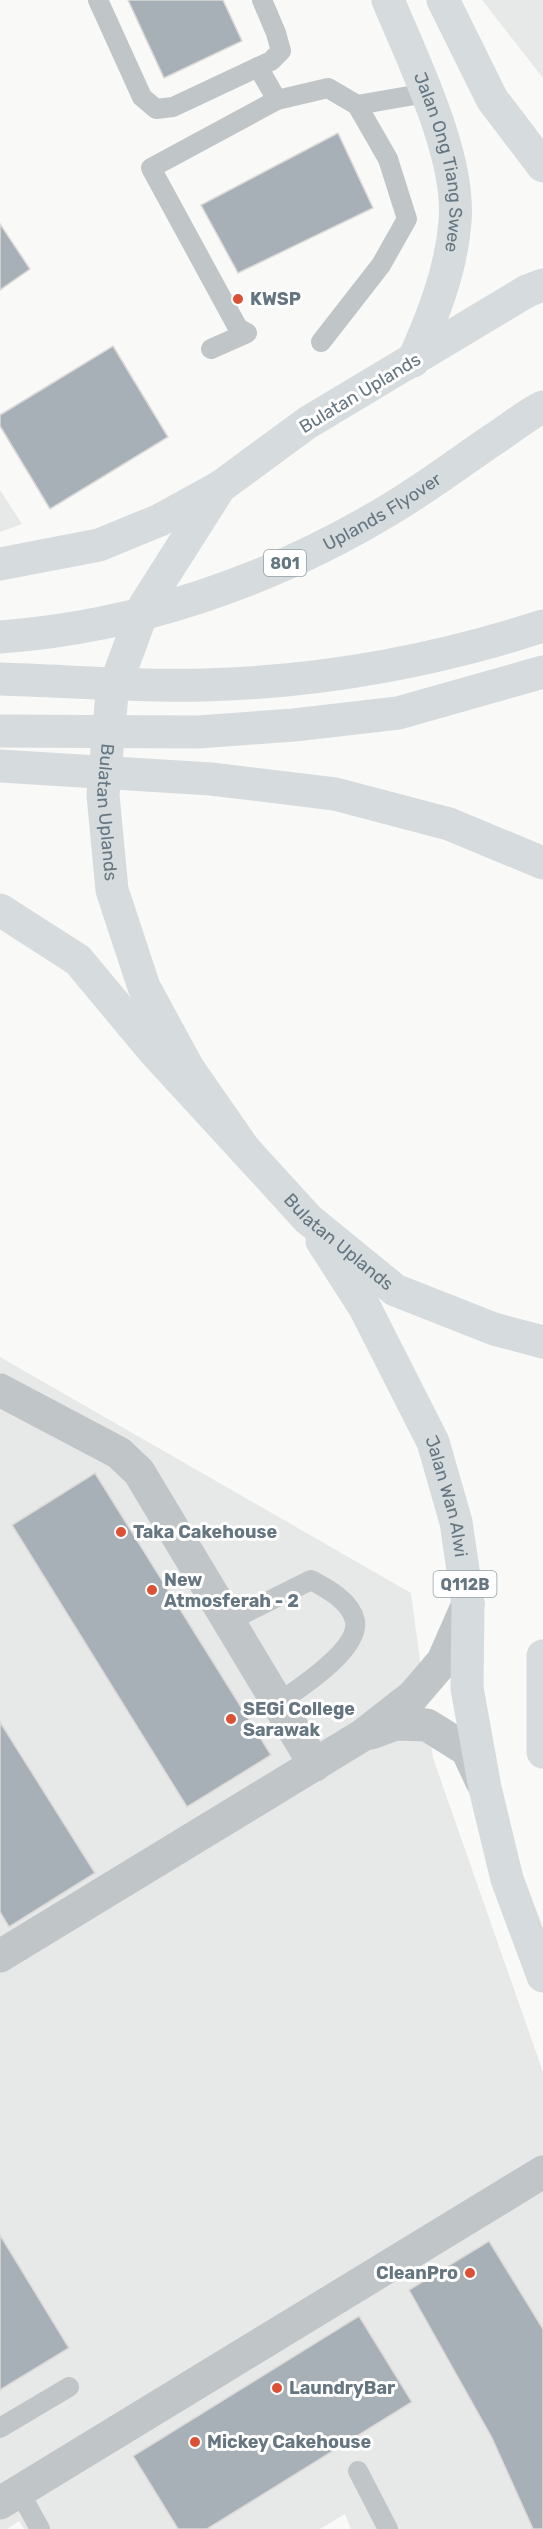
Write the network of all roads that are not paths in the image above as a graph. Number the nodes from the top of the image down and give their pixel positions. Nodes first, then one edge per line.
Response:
1 (98, 0) edge
2 (262, 0) edge
3 (388, 0) edge
4 (443, 0) edge
5 (258, 67) junction
6 (426, 93) junction
7 (277, 100) junction
8 (357, 105) junction
9 (543, 166) edge
10 (543, 285) edge
11 (321, 342) dead end
12 (211, 349) dead end
13 (413, 361) junction
14 (541, 408) edge
15 (220, 488) junction
16 (0, 564) edge
17 (543, 626) edge
18 (0, 637) edge
19 (543, 672) edge
20 (0, 679) edge
21 (0, 731) edge
22 (0, 766) edge
23 (543, 863) edge
24 (0, 910) edge
25 (245, 1150) junction
26 (308, 1218) junction
27 (543, 1342) edge
28 (0, 1390) edge
29 (468, 1604) junction
30 (229, 1621) junction
31 (543, 1656) edge
32 (278, 1703) junction
33 (363, 1735) junction
34 (543, 1752) edge
35 (315, 1765) junction
36 (485, 1788) junction
37 (0, 1956) edge
38 (543, 1976) edge
39 (543, 2172) edge
40 (69, 2387) dead end
41 (0, 2428) edge
42 (358, 2471) dead end
43 (10, 2497) edge
44 (40, 2529) edge
45 (388, 2529) edge

1 - 5 lane
2 - 5 lane
3 - 6 main road, Jalan Ong Tiang Swee
4 - 9 main road
5 - 7 lane
6 - 8 lane
6 - 13 main road, Jalan Ong Tiang Swee
7 - 8 lane
7 - 12 lane
8 - 11 lane
10 - 13 main road, Bulatan Uplands
13 - 15 main road, Bulatan Uplands
14 - 18 main road, Uplands Flyover / 801
15 - 16 main road
15 - 25 main road, Bulatan Uplands
17 - 20 main road
19 - 21 main road
22 - 23 main road
24 - 25 main road
25 - 26 main road, Bulatan Uplands
26 - 27 main road, Bulatan Uplands
26 - 29 main road, Jalan Wan Alwi / Q112B
28 - 30 street
29 - 33 street
29 - 36 main road, Jalan Wan Alwi / Q112B
30 - 32 street
30 - 32 lane
31 - 34 main road
32 - 35 street
33 - 35 street
33 - 36 street
35 - 37 street
36 - 38 main road, Jalan Wan Alwi / Q112B
39 - 43 street
40 - 41 lane
42 - 45 lane
43 - 44 lane

